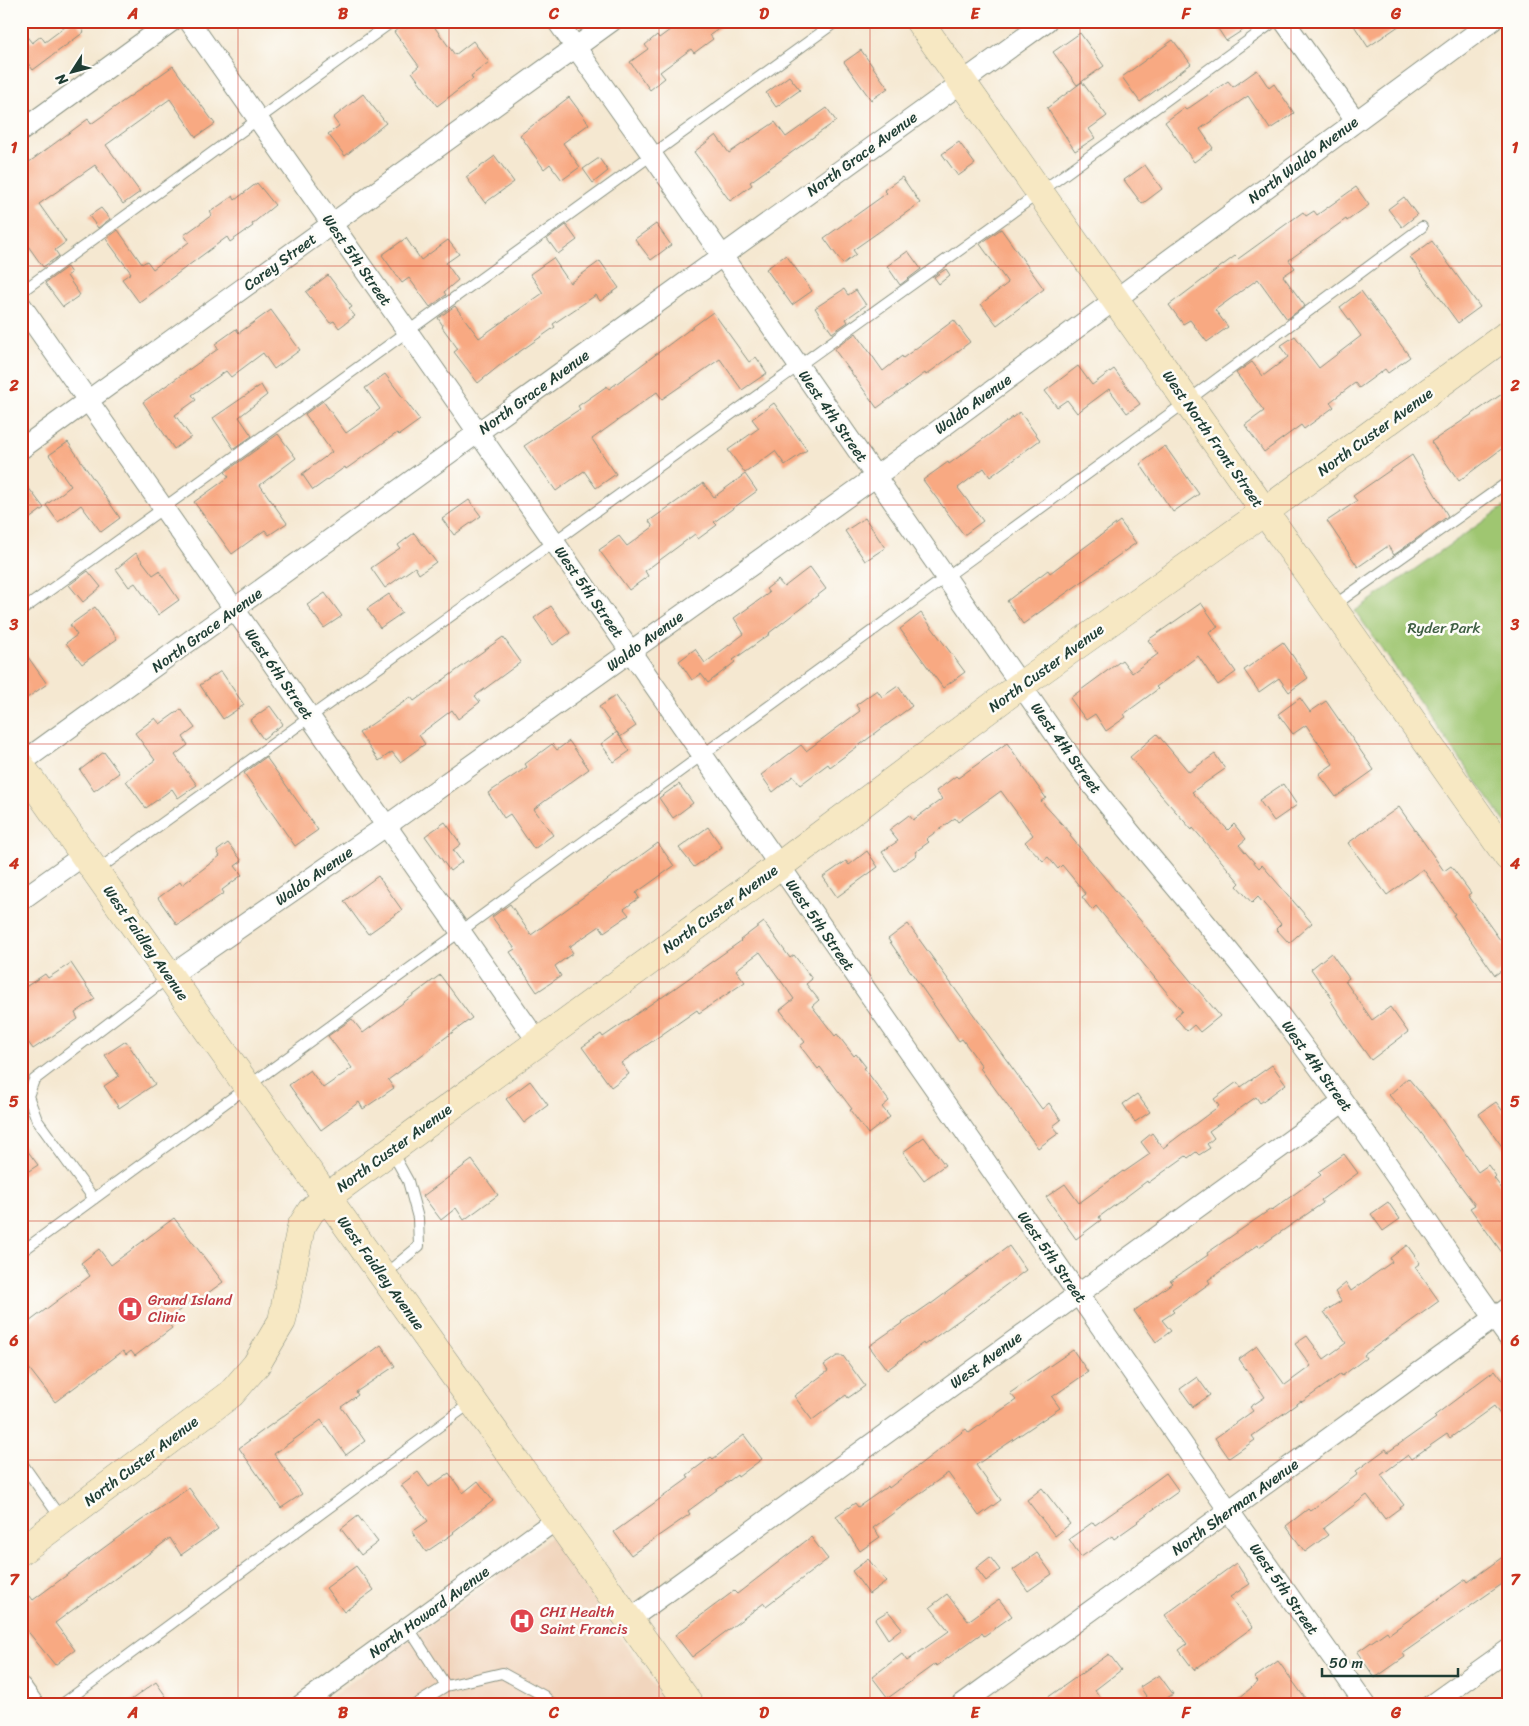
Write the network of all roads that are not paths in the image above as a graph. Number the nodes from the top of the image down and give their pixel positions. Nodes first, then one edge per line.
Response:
1 (172, 21) edge
2 (189, 21) edge
3 (393, 21) edge
4 (558, 21) edge
5 (612, 21) edge
6 (837, 21) edge
7 (919, 21) edge
8 (1047, 21) edge
9 (1276, 21) edge
10 (1284, 21) edge
11 (1492, 21) edge
12 (576, 47) junction
13 (961, 82) junction
14 (258, 119) junction
15 (1355, 120) junction
16 (21, 131) edge
17 (652, 155) junction
18 (1039, 193) junction
19 (332, 224) junction
20 (1422, 226) dead end
21 (722, 255) junction
22 (21, 292) edge
23 (1114, 300) junction
24 (21, 305) edge
25 (408, 332) junction
26 (1508, 334) edge
27 (799, 366) junction
28 (88, 401) junction
29 (1186, 402) junction
30 (478, 433) junction
31 (21, 449) edge
32 (875, 477) junction
33 (1508, 482) edge
34 (164, 508) junction
35 (1264, 512) junction
36 (554, 542) junction
37 (945, 578) junction
38 (1331, 607) junction
39 (235, 610) junction
40 (21, 611) edge
41 (630, 652) junction
42 (1021, 685) junction
43 (310, 717) junction
44 (702, 755) junction
45 (21, 765) edge
46 (386, 826) junction
47 (1508, 857) edge
48 (89, 863) junction
49 (779, 866) junction
50 (21, 900) edge
51 (460, 932) junction
52 (170, 976) junction
53 (538, 1042) junction
54 (248, 1086) junction
55 (1343, 1102) junction
56 (391, 1150) junction
57 (327, 1198) junction
58 (94, 1199) junction
59 (21, 1252) edge
60 (383, 1275) junction
61 (1077, 1294) junction
62 (1501, 1313) edge
63 (1508, 1337) edge
64 (473, 1401) junction
65 (21, 1462) edge
66 (1229, 1511) junction
67 (557, 1519) junction
68 (63, 1520) junction
69 (21, 1551) edge
70 (630, 1620) junction
71 (408, 1627) junction
72 (1508, 1650) edge
73 (446, 1686) junction
74 (21, 1687) edge
75 (34, 1705) edge
76 (61, 1705) edge
77 (301, 1705) edge
78 (416, 1705) edge
79 (553, 1705) edge
80 (690, 1705) edge
81 (962, 1705) edge
82 (1366, 1705) edge
83 (1431, 1705) edge

1 - 16 street
2 - 14 street, West 5th Street
3 - 14 lane
4 - 12 street, West 4th Street
5 - 12 street, Carey Street
6 - 17 lane
7 - 13 street, West North Front Street
8 - 13 street, North Grace Avenue
9 - 18 lane
10 - 15 street
11 - 15 street, North Waldo Avenue
12 - 17 street, West 4th Street
12 - 19 street, Carey Street
13 - 18 street, West North Front Street
13 - 21 street, North Grace Avenue
14 - 19 street, West 5th Street
14 - 22 lane
15 - 23 street, North Waldo Avenue
17 - 21 street, West 4th Street
17 - 25 lane
18 - 23 street, West North Front Street
18 - 27 lane
19 - 25 street, West 5th Street
19 - 28 street, Carey Street
20 - 29 lane
21 - 27 street, West 4th Street
21 - 30 street, North Grace Avenue
23 - 29 street, West North Front Street
23 - 32 street, Waldo Avenue
24 - 28 street, West 6th Street
25 - 30 street, West 5th Street
25 - 34 lane
26 - 35 street, North Custer Avenue
27 - 32 street, West 4th Street
27 - 36 lane
28 - 31 street, Carey Street
28 - 34 street, West 6th Street
29 - 35 street, West North Front Street
29 - 37 lane
30 - 36 street, West 5th Street
30 - 39 street, North Grace Avenue
32 - 37 street, West 4th Street
32 - 41 street, Waldo Avenue
33 - 38 lane
34 - 39 street, West 6th Street
34 - 40 lane
35 - 38 street, West North Front Street
35 - 42 street, North Custer Avenue
36 - 41 street, West 5th Street
36 - 43 lane
37 - 42 street, West 4th Street
37 - 44 lane
38 - 47 street, West North Front Street
39 - 43 street, West 6th Street
39 - 45 street, North Grace Avenue
41 - 44 street, West 5th Street
41 - 46 street, Waldo Avenue
42 - 49 street, North Custer Avenue
42 - 55 street, West 4th Street
43 - 46 street, West 6th Street
43 - 48 lane
44 - 49 street, West 5th Street
44 - 51 lane
45 - 48 street, West Faidley Avenue
46 - 51 street, West 6th Street
46 - 52 street, Waldo Avenue
48 - 50 street
48 - 52 street, West Faidley Avenue
49 - 53 street, North Custer Avenue
49 - 61 street, West 5th Street
51 - 53 street, West 6th Street
51 - 54 lane
52 - 54 street, West Faidley Avenue
52 - 58 lane
53 - 56 street, North Custer Avenue
54 - 57 street, West Faidley Avenue
54 - 58 lane
55 - 61 street, West Avenue
55 - 62 street, West 4th Street
56 - 57 street, North Custer Avenue
56 - 60 lane
57 - 60 street, West Faidley Avenue
57 - 68 street, North Custer Avenue
58 - 59 lane
60 - 64 street, West Faidley Avenue
61 - 66 street, West 5th Street
61 - 70 street, West Avenue
62 - 63 street, West 4th Street
62 - 66 street, North Sherman Avenue
64 - 67 street, West Faidley Avenue
64 - 76 lane
65 - 68 lane
66 - 81 street, North Sherman Avenue
66 - 82 street, West 5th Street
67 - 70 street, West Faidley Avenue
67 - 71 street, North Howard Avenue
68 - 69 street, North Custer Avenue
70 - 80 street, West Faidley Avenue
71 - 73 lane
71 - 77 street, North Howard Avenue
72 - 83 street
73 - 78 lane
73 - 79 lane
74 - 75 street

